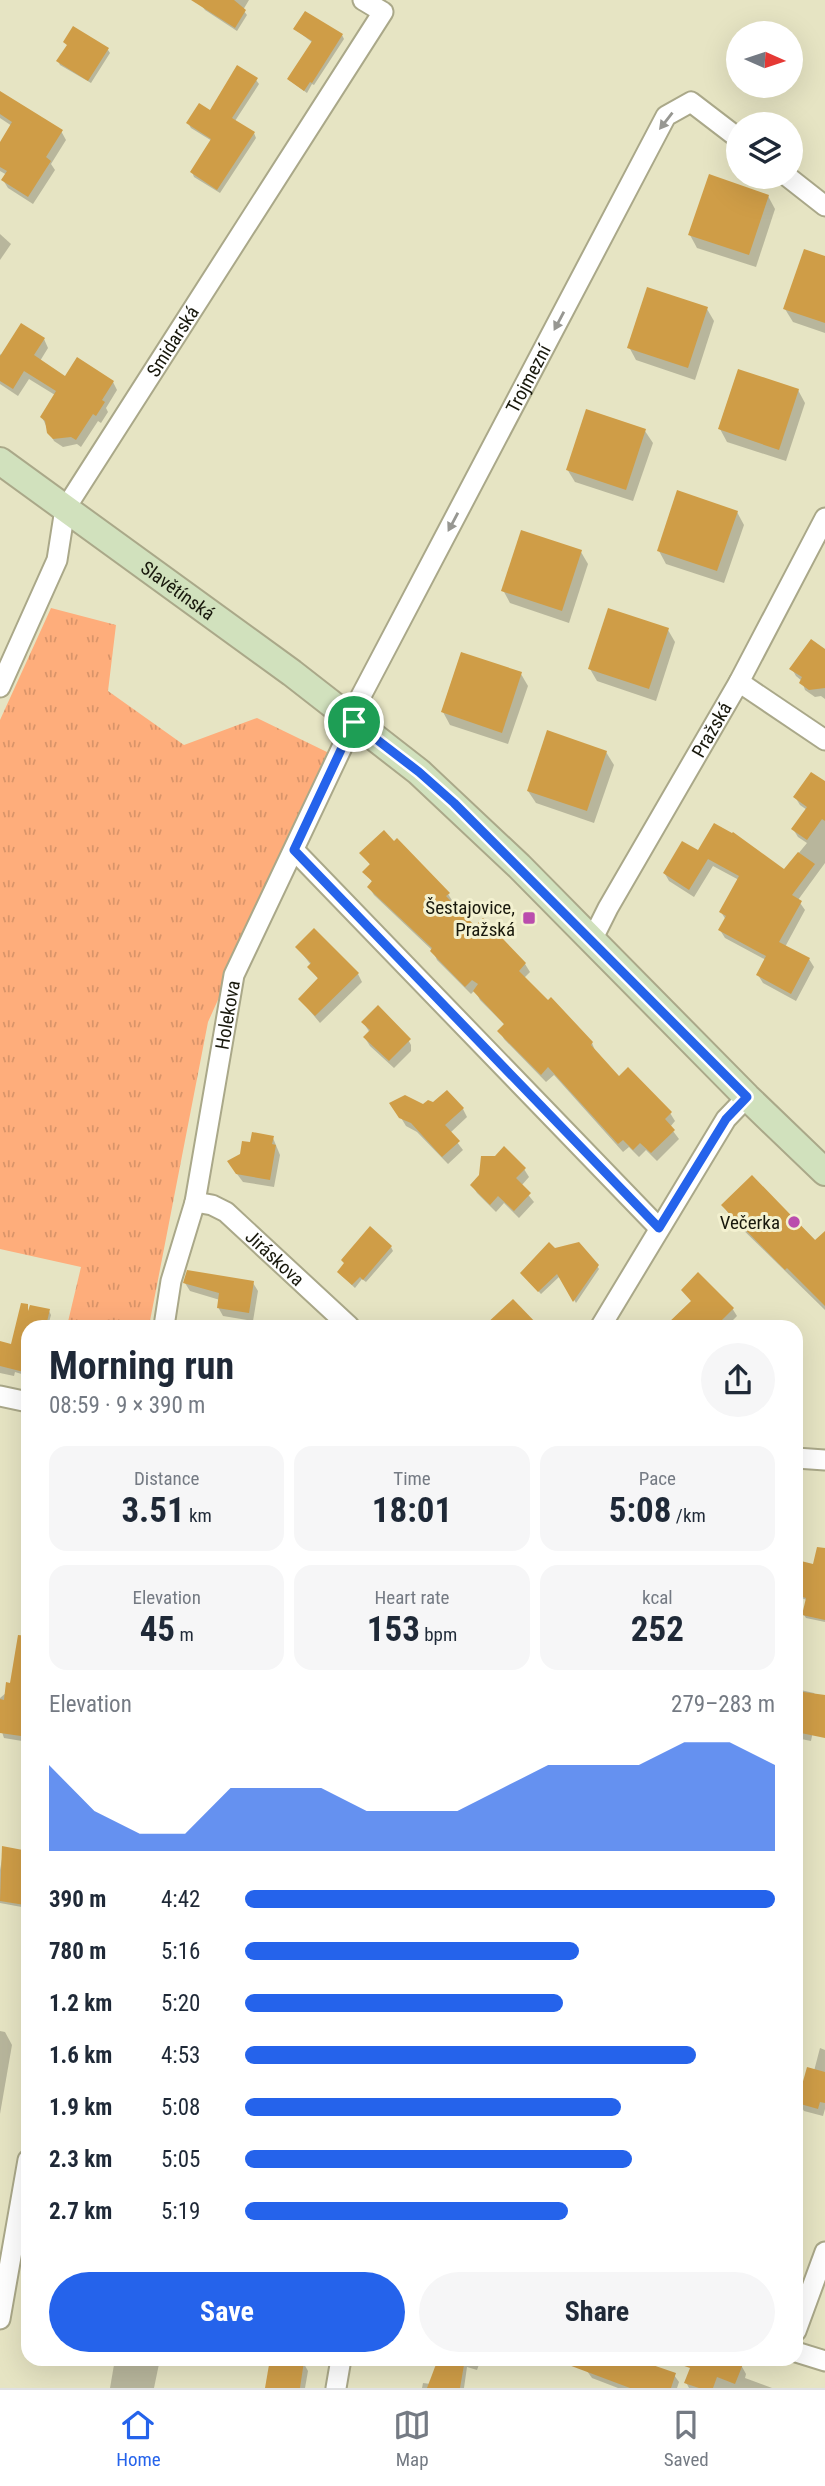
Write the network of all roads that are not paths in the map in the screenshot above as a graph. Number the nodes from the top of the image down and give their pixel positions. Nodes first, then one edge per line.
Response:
1 (363, 0) edge
2 (726, 129) edge
3 (803, 188) edge
4 (825, 205) edge
5 (0, 461) edge
6 (65, 509) junction
7 (825, 518) edge
8 (739, 681) junction
9 (0, 687) edge
10 (354, 722) junction
11 (825, 740) edge
12 (294, 850) junction
13 (592, 940) junction
14 (747, 1097) junction
15 (825, 1172) edge
16 (195, 1202) junction
17 (659, 1228) junction
18 (165, 1320) edge
19 (343, 1320) edge
20 (605, 1320) edge
21 (0, 1396) edge
22 (21, 1400) edge
23 (803, 1458) edge
24 (825, 1460) edge
25 (21, 2200) edge
26 (825, 2252) edge
27 (803, 2312) edge
28 (0, 2319) edge
29 (803, 2354) edge
30 (825, 2361) edge
31 (340, 2366) edge
32 (336, 2388) edge

1 - 6 street, Smidarská
2 -> 10 street, Trojmezní
3 - 4 street
5 - 6 street, Slavětínská
6 - 9 street, Smidarská
6 - 10 street, Slavětínská
7 - 8 street, Pražská
8 - 11 street
8 - 13 street, Pražská
10 - 12 street, Holekova
10 - 13 street, Slavětínská
12 - 16 street, Holekova
12 - 17 street
13 - 14 street, Slavětínská
14 - 15 street, Slavětínská
14 - 17 street
16 - 18 street, Holekova
16 - 19 street, Jiráskova
17 - 20 street
21 - 22 street
23 - 24 street
25 - 28 street
26 - 27 street
29 - 30 street
31 - 32 street

